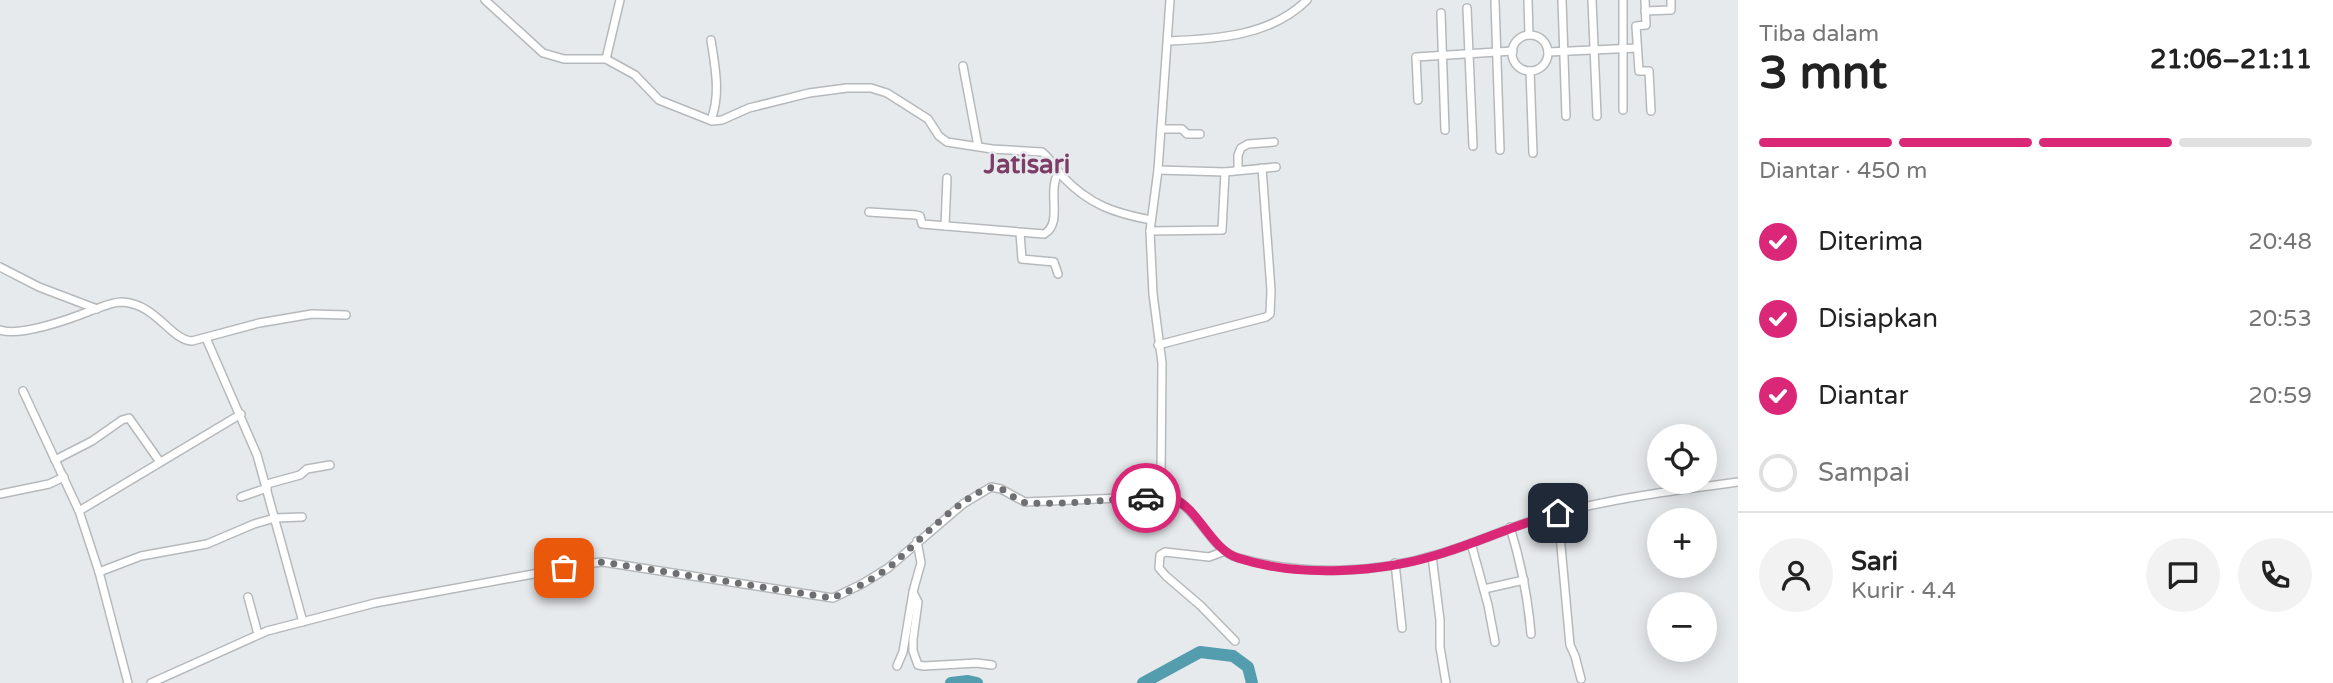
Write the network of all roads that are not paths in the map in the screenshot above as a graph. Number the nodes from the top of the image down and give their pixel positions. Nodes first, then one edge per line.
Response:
1 (485, 0) edge
2 (620, 0) edge
3 (1170, 0) edge
4 (1307, 0) edge
5 (1528, 0) edge
6 (1562, 0) edge
7 (1592, 0) edge
8 (1622, 0) edge
9 (1645, 0) edge
10 (1671, 0) edge
11 (1495, 2) dead end
12 (1467, 8) dead end
13 (1645, 11) junction
14 (1441, 13) dead end
15 (1529, 35) junction
16 (711, 40) dead end
17 (1168, 41) junction
18 (1623, 48) junction
19 (1637, 48) junction
20 (1594, 50) junction
21 (1513, 51) junction
22 (1564, 51) junction
23 (1496, 52) junction
24 (1548, 52) junction
25 (1469, 54) junction
26 (1442, 55) junction
27 (606, 60) junction
28 (963, 66) dead end
29 (1530, 71) junction
30 (1418, 100) dead end
31 (1623, 110) dead end
32 (1651, 111) dead end
33 (1566, 116) dead end
34 (1597, 116) dead end
35 (711, 120) junction
36 (1161, 129) junction
37 (1445, 130) dead end
38 (1200, 134) dead end
39 (1274, 142) dead end
40 (978, 146) junction
41 (1473, 146) dead end
42 (1500, 150) dead end
43 (1534, 153) dead end
44 (1276, 167) dead end
45 (1262, 168) junction
46 (1158, 170) junction
47 (1238, 170) junction
48 (1059, 172) junction
49 (1225, 172) junction
50 (947, 178) dead end
51 (869, 212) dead end
52 (1151, 220) junction
53 (945, 226) junction
54 (1150, 231) junction
55 (1020, 233) junction
56 (0, 267) edge
57 (1058, 274) dead end
58 (97, 309) junction
59 (346, 315) dead end
60 (0, 330) edge
61 (206, 338) junction
62 (1158, 345) junction
63 (23, 391) dead end
64 (241, 414) junction
65 (55, 460) junction
66 (160, 462) junction
67 (330, 465) dead end
68 (64, 477) junction
69 (1738, 482) edge
70 (267, 486) junction
71 (0, 494) edge
72 (241, 496) dead end
73 (1168, 496) junction
74 (79, 511) junction
75 (1558, 513) junction
76 (302, 517) dead end
77 (275, 518) junction
78 (1510, 527) junction
79 (917, 541) junction
80 (1471, 543) junction
81 (1225, 551) junction
82 (1432, 556) junction
83 (1395, 564) junction
84 (99, 572) junction
85 (1524, 580) junction
86 (1484, 589) junction
87 (913, 592) junction
88 (247, 597) dead end
89 (303, 622) junction
90 (1402, 628) dead end
91 (258, 634) junction
92 (1531, 634) dead end
93 (1235, 641) dead end
94 (1495, 642) dead end
95 (992, 665) dead end
96 (897, 666) dead end
97 (1581, 678) dead end
98 (128, 683) edge
99 (151, 683) edge
100 (1446, 683) edge

1 - 27 street
2 - 27 street
3 - 17 street
4 - 17 street
5 - 15 street
6 - 22 street
7 - 20 street
8 - 18 street
9 - 13 street
10 - 13 street
11 - 23 street
12 - 25 street
13 - 19 street
14 - 26 street
15 - 21 street
15 - 24 street
16 - 35 street
17 - 36 street
18 - 19 street
18 - 20 street
18 - 31 street
19 - 32 street
20 - 22 street
20 - 34 street
21 - 23 street
21 - 29 street
22 - 24 street
22 - 33 street
23 - 25 street
23 - 42 street
24 - 29 street
25 - 26 street
25 - 41 street
26 - 30 street
26 - 37 street
27 - 35 street
28 - 40 street
29 - 43 street
35 - 40 street
36 - 38 street
36 - 46 street
39 - 47 street
40 - 48 street
44 - 45 street
45 - 47 street
45 - 62 street
46 - 49 street
46 - 52 street
47 - 49 street
48 - 52 street
48 - 55 street
49 - 54 street
50 - 53 street
51 - 53 street
52 - 54 street
53 - 55 street
54 - 62 street
55 - 57 street
56 - 58 street
58 - 60 street
58 - 61 street
59 - 61 street
61 - 64 street
62 - 73 street
63 - 65 street
64 - 66 street
64 - 70 street
65 - 66 street
65 - 68 street
66 - 74 street
67 - 70 street
68 - 71 street
68 - 74 street
69 - 75 street
70 - 72 street
70 - 77 street
73 - 79 street
73 - 81 street
74 - 84 street
75 - 78 street
75 - 97 street
76 - 77 street
77 - 84 street
77 - 89 street
78 - 80 street
78 - 85 street
79 - 87 street
79 - 89 street
80 - 82 street
80 - 86 street
81 - 83 street
81 - 93 street
82 - 83 street
82 - 100 street
83 - 90 street
84 - 98 street
85 - 86 street
85 - 92 street
86 - 94 street
87 - 95 street
87 - 96 street
88 - 91 street
89 - 91 street
91 - 99 street

